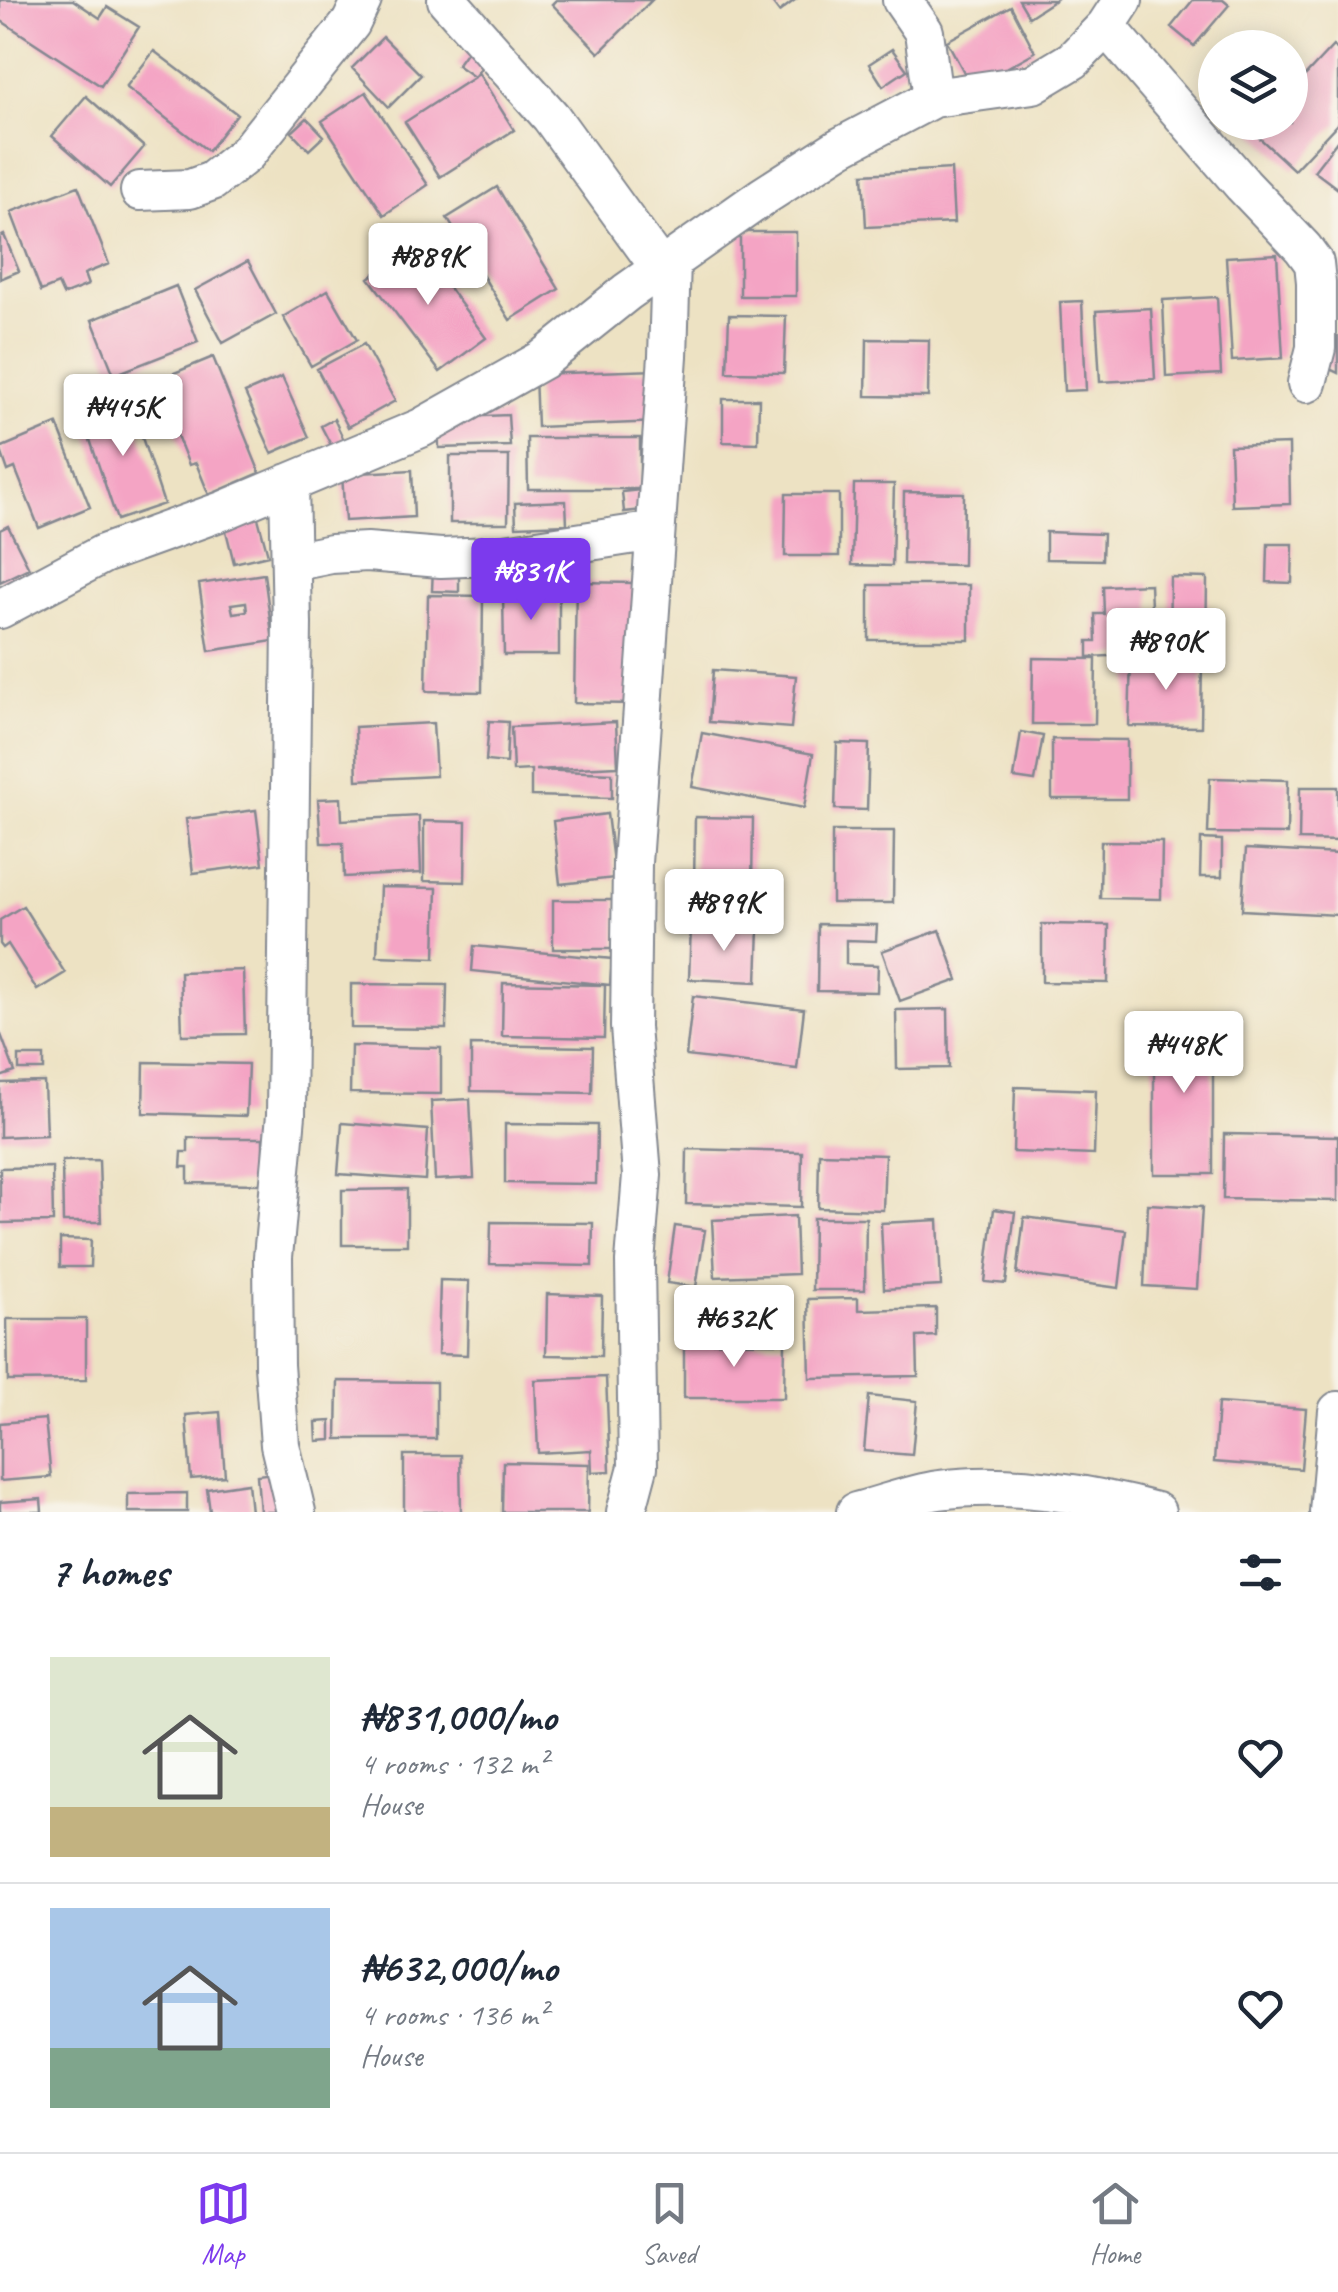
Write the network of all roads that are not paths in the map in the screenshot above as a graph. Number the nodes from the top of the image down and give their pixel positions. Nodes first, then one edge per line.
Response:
1 (362, 0) edge
2 (447, 0) edge
3 (902, 0) edge
4 (1115, 13) edge
5 (933, 98) junction
6 (140, 190) dead end
7 (666, 265) junction
8 (1307, 383) dead end
9 (289, 483) junction
10 (655, 531) junction
11 (290, 562) junction
12 (0, 609) edge
13 (1338, 1411) edge
14 (296, 1512) edge
15 (626, 1512) edge
16 (856, 1512) edge
17 (1156, 1512) edge
18 (1329, 1512) edge

1 - 6 street
2 - 7 street
3 - 5 street
4 - 5 street
4 - 8 street
5 - 7 street
7 - 9 street
7 - 10 street
9 - 11 street
9 - 12 street
10 - 11 street
10 - 15 street
11 - 14 street
13 - 18 street
16 - 17 street

